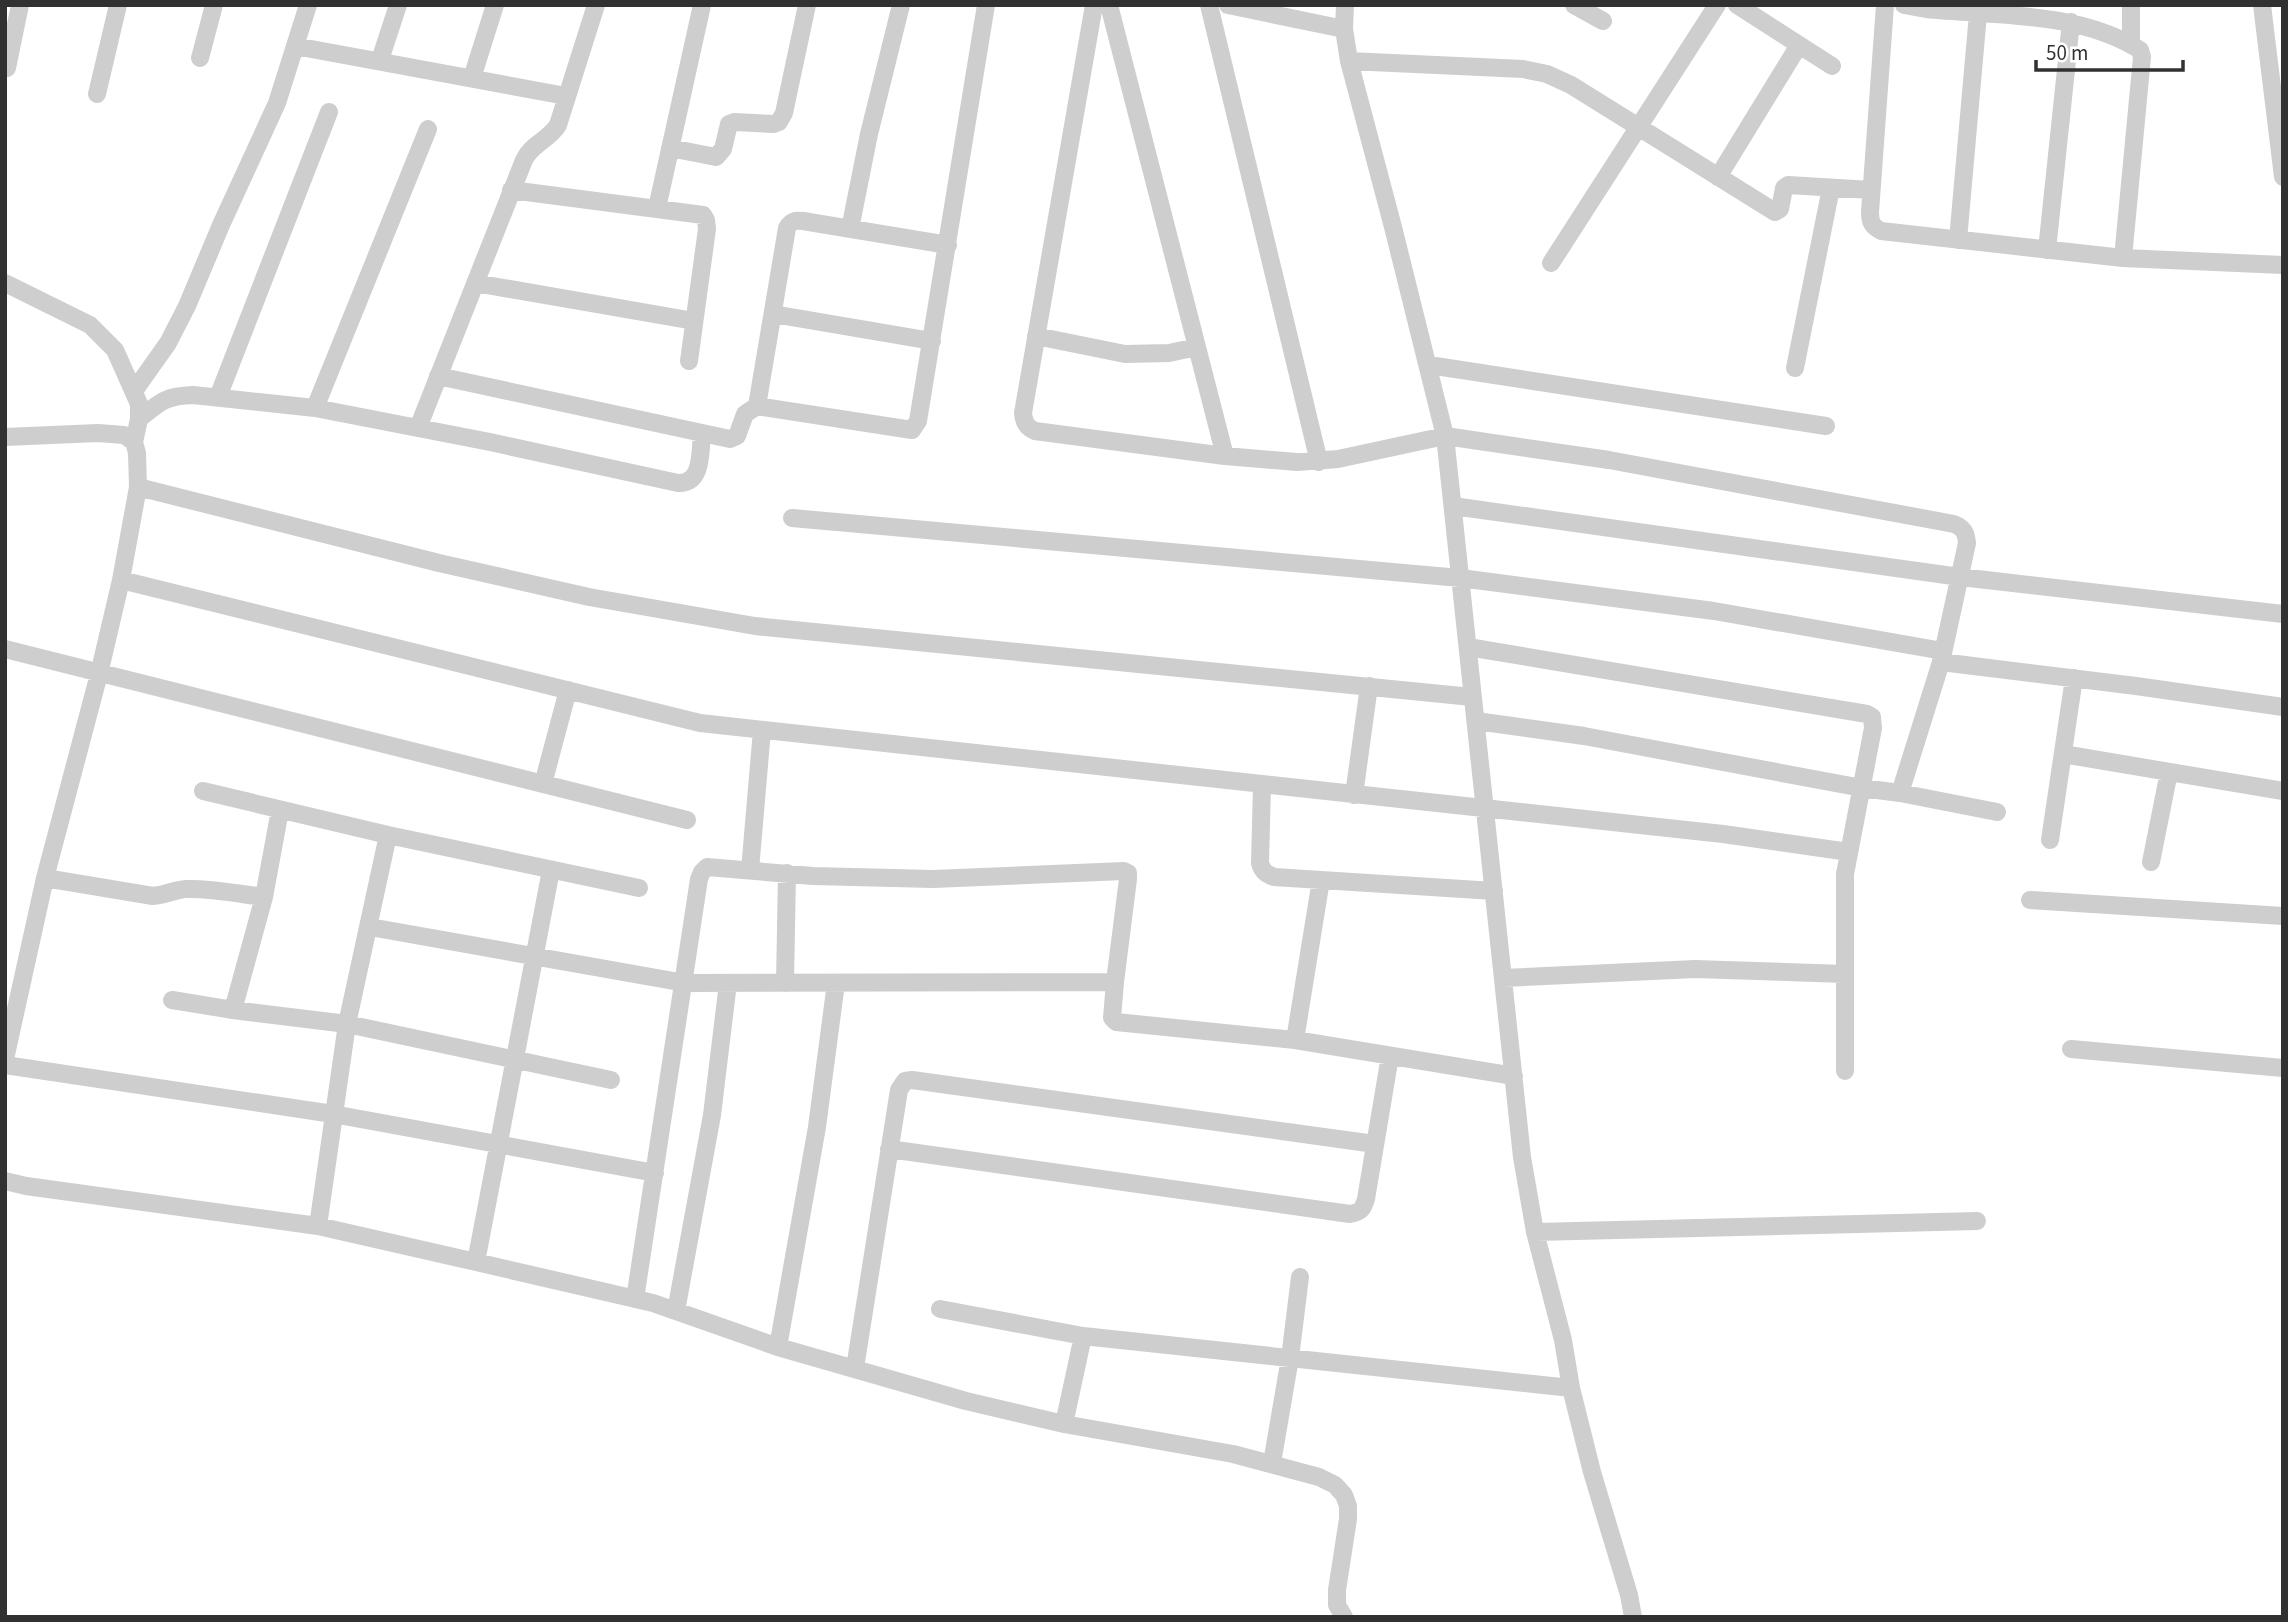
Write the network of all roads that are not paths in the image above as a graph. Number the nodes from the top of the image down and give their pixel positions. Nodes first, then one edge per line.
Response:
1 (20, 5) edge
2 (118, 5) edge
3 (214, 5) edge
4 (308, 5) edge
5 (398, 5) edge
6 (495, 5) edge
7 (596, 5) edge
8 (702, 5) edge
9 (807, 5) edge
10 (901, 5) edge
11 (986, 5) edge
12 (1094, 5) edge
13 (1109, 5) edge
14 (1209, 5) edge
15 (1228, 5) edge
16 (1345, 5) edge
17 (1574, 5) edge
18 (1717, 5) edge
19 (1737, 5) edge
20 (1885, 5) edge
21 (1905, 5) edge
22 (2131, 5) edge
23 (2262, 5) edge
24 (1946, 8) edge
25 (1765, 13) edge
26 (1978, 14) junction
27 (1603, 21) dead end
28 (2071, 22) junction
29 (1344, 29) junction
30 (1799, 45) junction
31 (2132, 45) junction
32 (295, 46) junction
33 (200, 58) dead end
34 (380, 61) junction
35 (1349, 61) junction
36 (1832, 66) dead end
37 (6, 68) edge
38 (472, 78) junction
39 (97, 93) dead end
40 (566, 96) junction
41 (329, 112) dead end
42 (1639, 127) junction
43 (428, 129) dead end
44 (670, 148) junction
45 (1718, 177) junction
46 (2283, 177) edge
47 (1831, 188) junction
48 (511, 190) junction
49 (1871, 190) junction
50 (657, 208) junction
51 (850, 229) junction
52 (1958, 240) junction
53 (948, 245) junction
54 (2048, 250) junction
55 (2123, 258) junction
56 (1551, 263) dead end
57 (2283, 265) edge
58 (5, 283) edge
59 (475, 283) junction
60 (773, 314) junction
61 (694, 321) junction
62 (1036, 336) junction
63 (932, 341) junction
64 (1197, 347) junction
65 (689, 361) dead end
66 (1429, 365) junction
67 (1795, 369) dead end
68 (438, 376) junction
69 (134, 391) junction
70 (218, 397) junction
71 (757, 406) junction
72 (315, 408) junction
73 (139, 419) junction
74 (1826, 426) dead end
75 (418, 428) junction
76 (702, 433) junction
77 (1445, 436) junction
78 (5, 437) edge
79 (134, 442) junction
80 (1225, 456) junction
81 (1319, 462) junction
82 (138, 486) junction
83 (1453, 506) junction
84 (792, 518) dead end
85 (1960, 577) junction
86 (1461, 578) junction
87 (121, 580) junction
88 (2283, 614) edge
89 (1468, 647) junction
90 (5, 649) edge
91 (1942, 657) junction
92 (99, 674) junction
93 (2074, 678) junction
94 (1369, 686) junction
95 (568, 690) junction
96 (1472, 697) junction
97 (2283, 707) edge
98 (1476, 721) junction
99 (762, 730) junction
100 (2063, 754) junction
101 (2169, 772) junction
102 (543, 784) junction
103 (1262, 785) junction
104 (1862, 788) junction
105 (2283, 791) edge
106 (203, 792) dead end
107 (1900, 793) junction
108 (1354, 795) junction
109 (280, 810) junction
110 (1485, 810) junction
111 (1997, 812) dead end
112 (687, 820) dead end
113 (388, 835) junction
114 (2050, 840) dead end
115 (1849, 852) junction
116 (2151, 862) dead end
117 (551, 870) junction
118 (750, 870) junction
119 (787, 873) junction
120 (45, 878) junction
121 (1321, 880) junction
122 (639, 888) dead end
123 (1494, 891) junction
124 (264, 897) junction
125 (2030, 900) dead end
126 (2283, 916) edge
127 (370, 927) junction
128 (535, 958) junction
129 (1845, 974) junction
130 (1504, 978) junction
131 (1115, 982) junction
132 (728, 983) junction
133 (785, 983) junction
134 (836, 983) junction
135 (685, 984) junction
136 (172, 1000) dead end
137 (233, 1010) junction
138 (347, 1024) junction
139 (1295, 1040) junction
140 (2071, 1049) dead end
141 (1390, 1056) junction
142 (5, 1059) edge
143 (514, 1060) junction
144 (5, 1065) edge
145 (2283, 1068) edge
146 (1845, 1071) dead end
147 (1514, 1076) junction
148 (611, 1080) dead end
149 (333, 1114) junction
150 (499, 1143) junction
151 (1375, 1144) junction
152 (889, 1149) junction
153 (655, 1173) junction
154 (5, 1181) edge
155 (1977, 1221) dead end
156 (318, 1226) junction
157 (1535, 1232) junction
158 (476, 1262) junction
159 (1300, 1277) dead end
160 (635, 1299) junction
161 (940, 1309) dead end
162 (676, 1311) junction
163 (1083, 1336) junction
164 (778, 1347) junction
165 (1290, 1358) junction
166 (855, 1368) junction
167 (1570, 1388) junction
168 (1064, 1424) junction
169 (1272, 1463) junction
170 (1344, 1617) edge
171 (1633, 1617) edge

1 - 37 street
2 - 39 street
3 - 33 street
4 - 32 street
5 - 34 street
6 - 38 street
7 - 40 street
8 - 44 street
9 - 44 street
10 - 51 street
11 - 53 street
12 - 62 street
13 - 64 street
14 - 81 street
15 - 29 street
16 - 29 street
17 - 27 street
18 - 42 street
19 - 25 street
20 - 49 street
21 - 24 street
22 - 31 street
23 - 46 street
24 - 26 street
25 - 30 street
26 - 28 street
26 - 52 street
28 - 31 street
28 - 54 street
29 - 35 street
30 - 36 street
30 - 45 street
31 - 55 street
32 - 34 street
32 - 69 street
34 - 38 street
35 - 42 street
35 - 66 street
38 - 40 street
40 - 48 street
41 - 70 street
42 - 45 street
42 - 56 street
43 - 72 street
44 - 50 street
45 - 47 street
47 - 49 street
47 - 67 street
48 - 50 street
48 - 59 street
49 - 52 street
50 - 61 street
51 - 53 street
51 - 60 street
52 - 54 street
53 - 63 street
54 - 55 street
55 - 57 street
58 - 69 street
59 - 61 street
59 - 68 street
60 - 63 street
60 - 71 street
61 - 65 street
62 - 64 street
62 - 80 street
63 - 71 street
64 - 80 street
66 - 74 street
66 - 77 street
68 - 75 street
68 - 76 street
69 - 73 street
70 - 72 street
70 - 73 street
71 - 76 street
72 - 75 street
73 - 79 street
75 - 76 street
77 - 81 street
77 - 83 street
77 - 85 street
78 - 79 street
79 - 82 street
80 - 81 street
82 - 87 street
82 - 94 street
83 - 85 street
83 - 86 street
84 - 86 street
85 - 88 street
85 - 91 street
86 - 89 street
86 - 91 street
87 - 92 street
87 - 95 street
89 - 96 street
89 - 104 street
90 - 92 street
91 - 93 street
91 - 107 street
92 - 102 street
92 - 120 street
93 - 97 street
93 - 100 street
94 - 96 street
94 - 108 street
95 - 99 street
95 - 102 street
96 - 98 street
98 - 104 street
98 - 110 street
99 - 103 street
99 - 118 street
100 - 101 street
100 - 114 street
101 - 105 street
101 - 116 street
102 - 112 street
103 - 108 street
103 - 121 street
104 - 107 street
104 - 115 street
106 - 109 street
107 - 111 street
108 - 110 street
109 - 113 street
109 - 124 street
110 - 115 street
110 - 123 street
113 - 117 street
113 - 127 street
115 - 129 street
117 - 122 street
117 - 128 street
118 - 119 street
118 - 135 street
119 - 131 street
119 - 133 street
120 - 124 street
120 - 142 street
121 - 123 street
121 - 139 street
123 - 130 street
124 - 137 street
125 - 126 street
127 - 128 street
127 - 138 street
128 - 135 street
128 - 143 street
129 - 130 street
129 - 146 street
130 - 147 street
131 - 134 street
131 - 139 street
132 - 133 street
132 - 135 street
132 - 162 street
133 - 134 street
134 - 164 street
135 - 153 street
136 - 137 street
137 - 138 street
138 - 143 street
138 - 149 street
139 - 141 street
140 - 145 street
141 - 147 street
141 - 151 street
143 - 148 street
143 - 150 street
144 - 149 street
147 - 157 street
149 - 150 street
149 - 156 street
150 - 153 street
150 - 158 street
151 - 152 street
151 - 152 street
152 - 166 street
153 - 160 street
154 - 156 street
155 - 157 street
156 - 158 street
157 - 167 street
158 - 160 street
159 - 165 street
160 - 162 street
161 - 163 street
162 - 164 street
163 - 165 street
163 - 168 street
164 - 166 street
165 - 167 street
165 - 169 street
166 - 168 street
167 - 171 street
168 - 169 street
169 - 170 street

